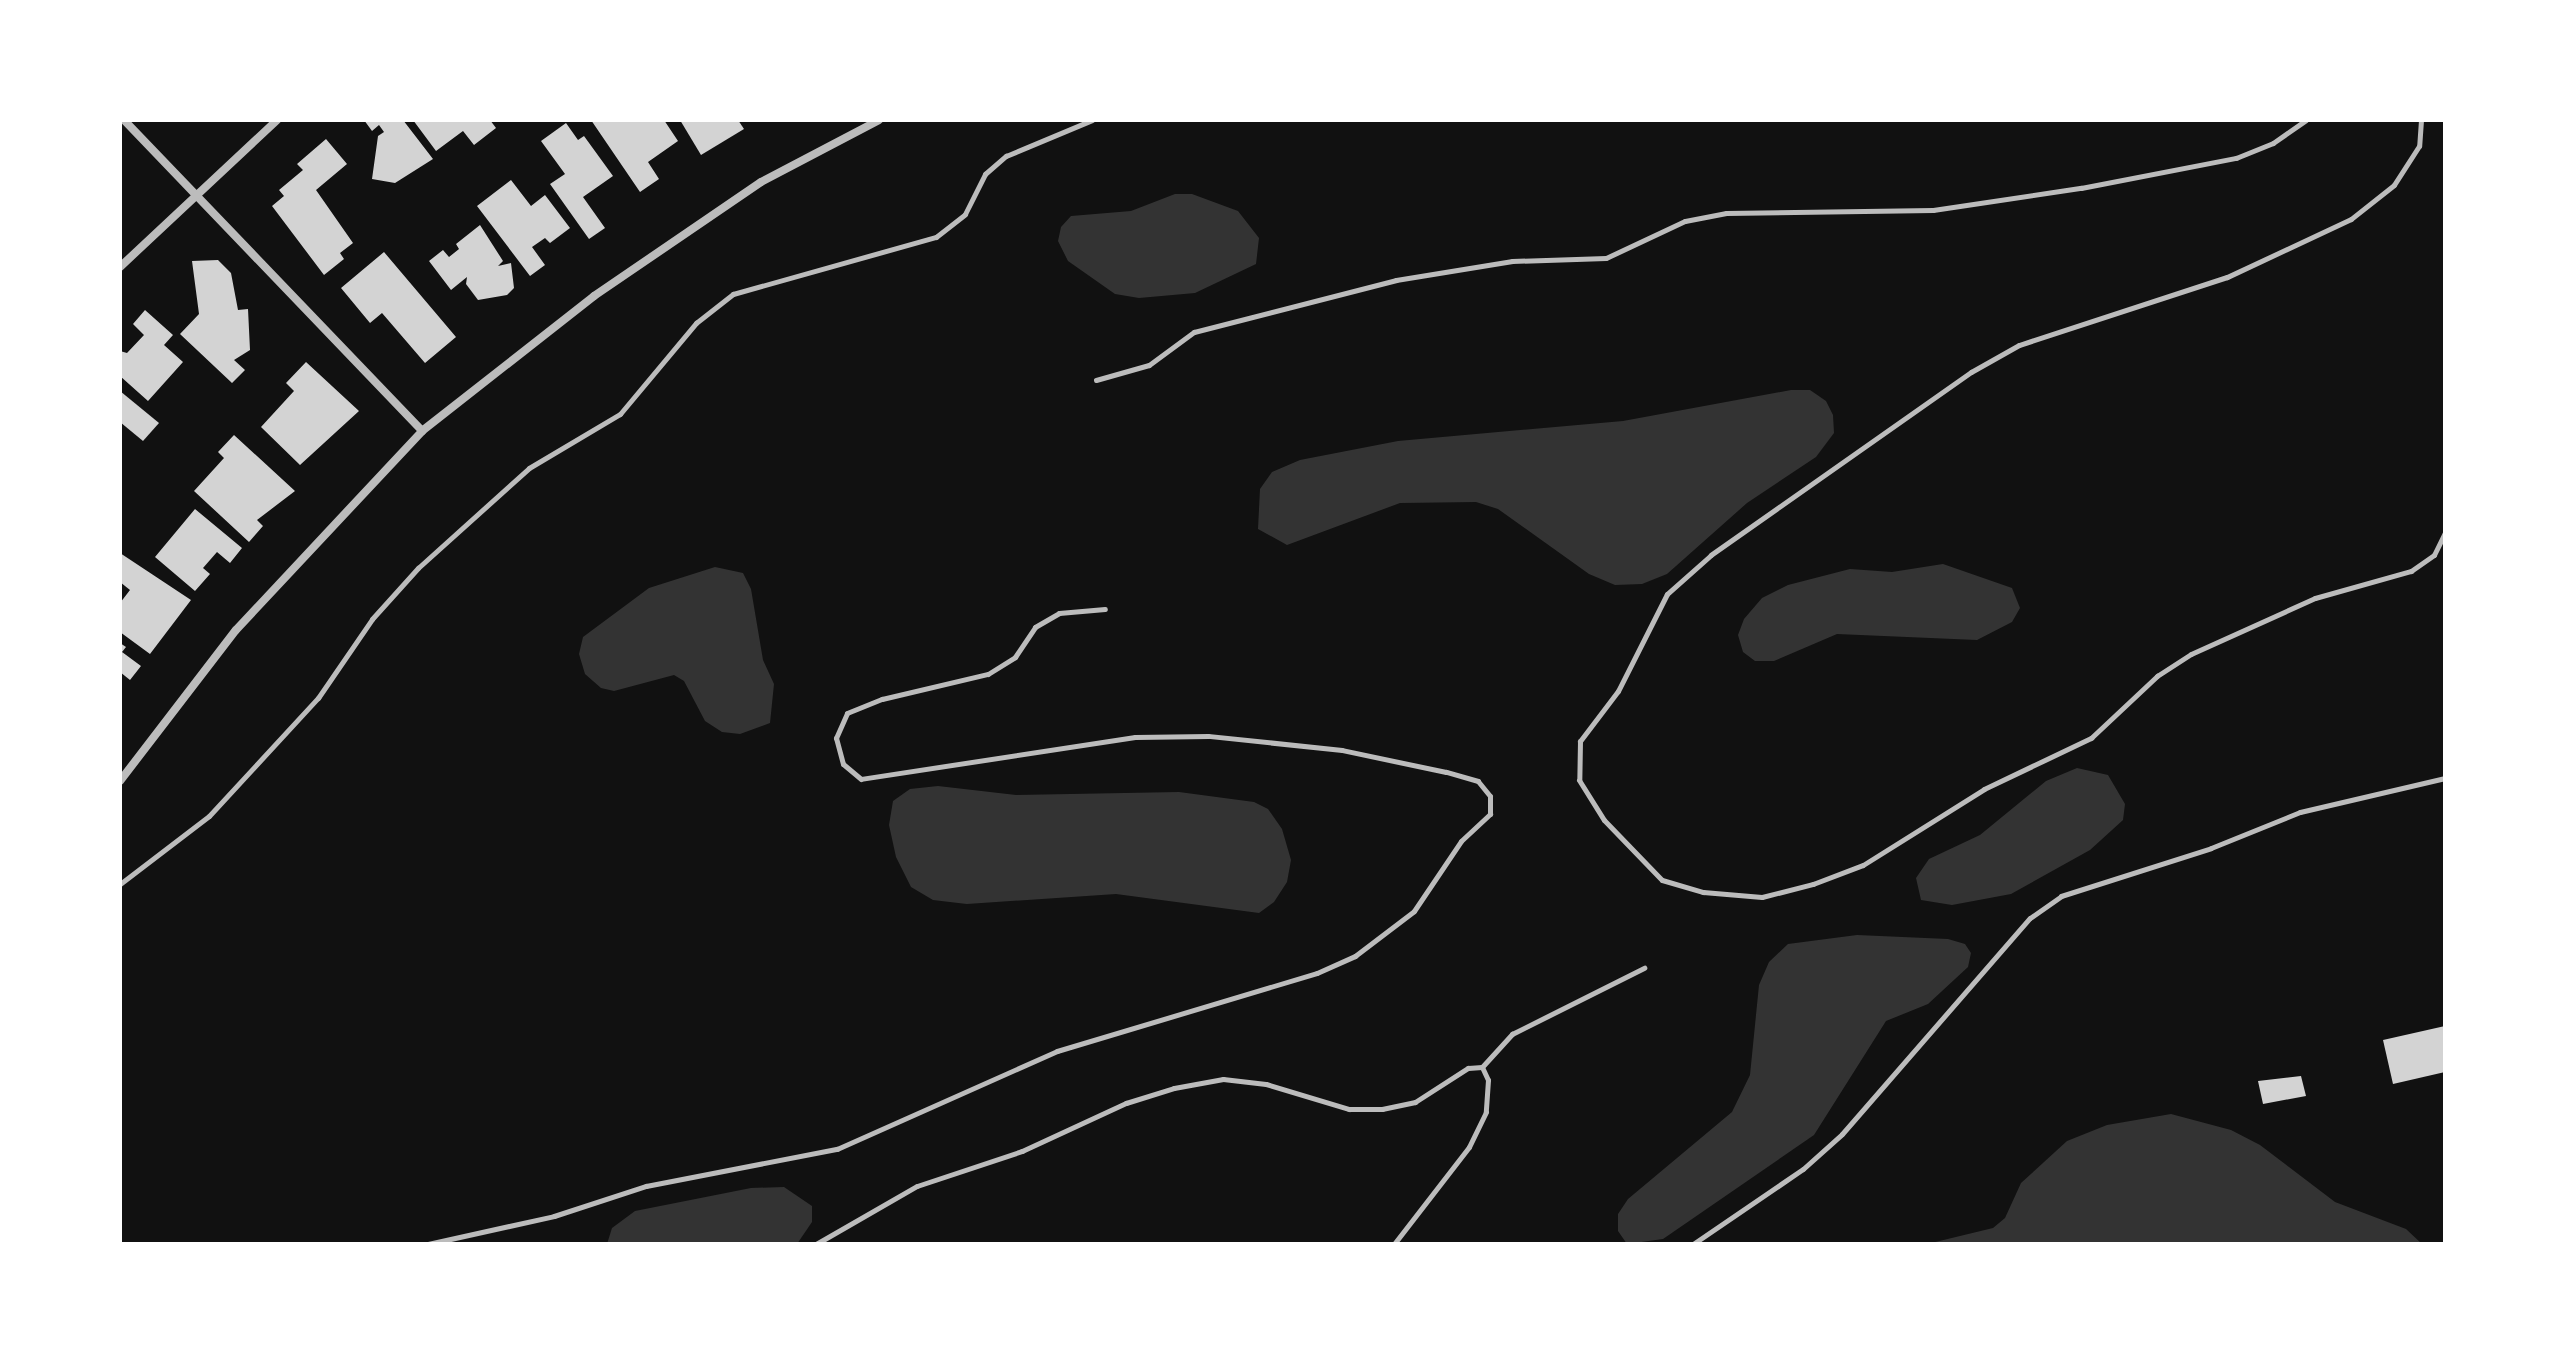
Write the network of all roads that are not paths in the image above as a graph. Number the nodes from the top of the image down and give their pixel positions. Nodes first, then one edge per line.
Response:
1 (124, 120) edge
2 (277, 120) edge
3 (879, 120) edge
4 (1092, 120) edge
5 (2306, 120) edge
6 (2421, 120) edge
7 (195, 193) junction
8 (120, 267) edge
9 (1096, 380) dead end
10 (422, 431) junction
11 (2445, 532) edge
12 (1105, 609) dead end
13 (2445, 778) edge
14 (120, 781) edge
15 (120, 884) edge
16 (1644, 968) dead end
17 (1482, 1067) junction
18 (428, 1244) edge
19 (816, 1244) edge
20 (1394, 1244) edge
21 (1693, 1244) edge

1 - 7 street
2 - 7 street
3 - 10 street
4 - 15 lane
5 - 9 lane
6 - 11 lane
7 - 8 street
7 - 10 street
10 - 14 street
12 - 18 lane
13 - 21 lane
16 - 17 lane
17 - 19 lane
17 - 20 lane

